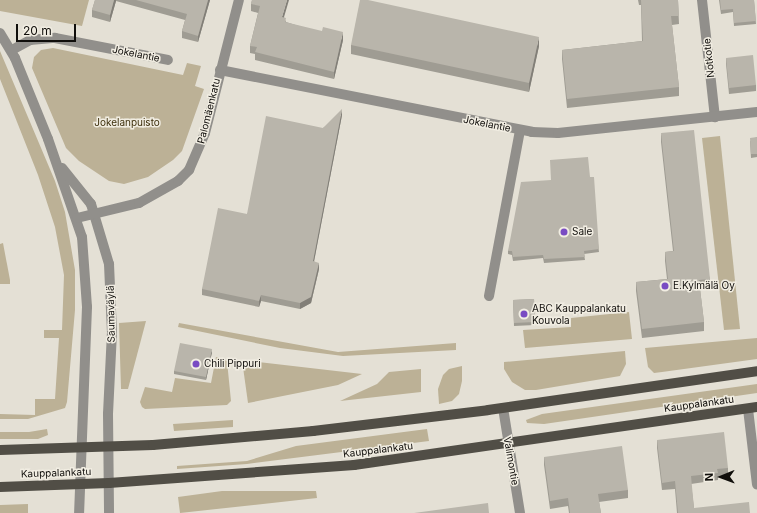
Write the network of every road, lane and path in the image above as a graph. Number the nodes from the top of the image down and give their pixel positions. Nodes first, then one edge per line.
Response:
1 (238, 0) edge
2 (702, 0) edge
3 (0, 33) edge
4 (12, 50) junction
5 (168, 60) dead end
6 (220, 70) junction
7 (757, 112) edge
8 (716, 117) junction
9 (520, 130) junction
10 (56, 160) junction
11 (96, 214) junction
12 (77, 218) junction
13 (489, 296) dead end
14 (757, 371) edge
15 (503, 408) junction
16 (752, 408) edge
17 (509, 444) junction
18 (109, 447) junction
19 (81, 448) junction
20 (0, 450) edge
21 (109, 483) junction
22 (80, 484) junction
23 (757, 484) edge
24 (0, 487) edge
25 (79, 513) edge
26 (109, 513) edge
27 (520, 513) edge

1 - 6 street, Palomäenkatu
2 - 8 street, Notkotie
3 - 4 street, Saumaväylä
4 - 5 street, Jokelantie
4 - 10 street, Saumaväylä
6 - 9 street, Jokelantie
6 - 11 street, Palomäenkatu
7 - 8 street, Jokelantie
8 - 9 street, Jokelantie
9 - 13 street
10 - 11 street, Saumaväylä
10 - 12 street, Saumaväylä
11 - 12 street, Palomäenkatu
11 - 18 street, Saumaväylä
12 - 19 street, Saumaväylä
14 - 15 main road
15 - 17 street, Valimontie
15 - 18 main road
16 - 17 main road, Kauppalankatu
16 - 23 street
17 - 21 main road, Kauppalankatu
17 - 27 street, Valimontie
18 - 19 main road
18 - 21 street, Saumaväylä
19 - 20 main road
19 - 22 street, Saumaväylä
21 - 22 main road, Kauppalankatu
21 - 26 street, Saumaväylä
22 - 24 main road, Kauppalankatu
22 - 25 street, Saumaväylä

